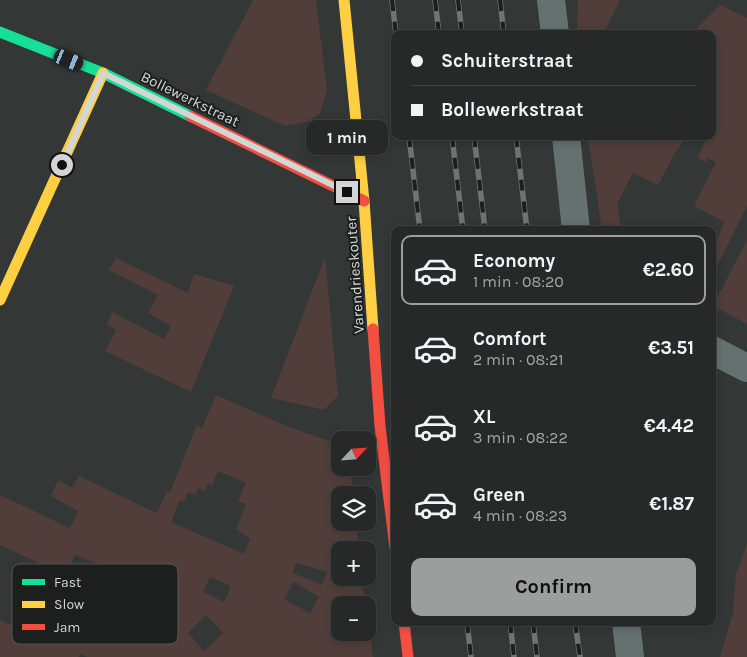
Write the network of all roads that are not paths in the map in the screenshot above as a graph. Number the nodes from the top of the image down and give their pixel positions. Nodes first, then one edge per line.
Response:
1 (344, 0) edge
2 (551, 0) edge
3 (555, 30) edge
4 (0, 32) edge
5 (103, 73) junction
6 (566, 140) edge
7 (364, 201) junction
8 (576, 226) edge
9 (0, 300) edge
10 (716, 352) edge
11 (747, 368) edge
12 (391, 515) edge
13 (404, 626) edge
14 (626, 626) edge
15 (408, 657) edge
16 (630, 657) edge

1 - 7 street, Varendrieskouter
2 - 3 street
4 - 5 street, Bollewerkstraat
5 - 7 street, Bollewerkstraat
5 - 9 street
6 - 8 street
7 - 12 street, Varendrieskouter
10 - 11 street
13 - 15 street
14 - 16 street

